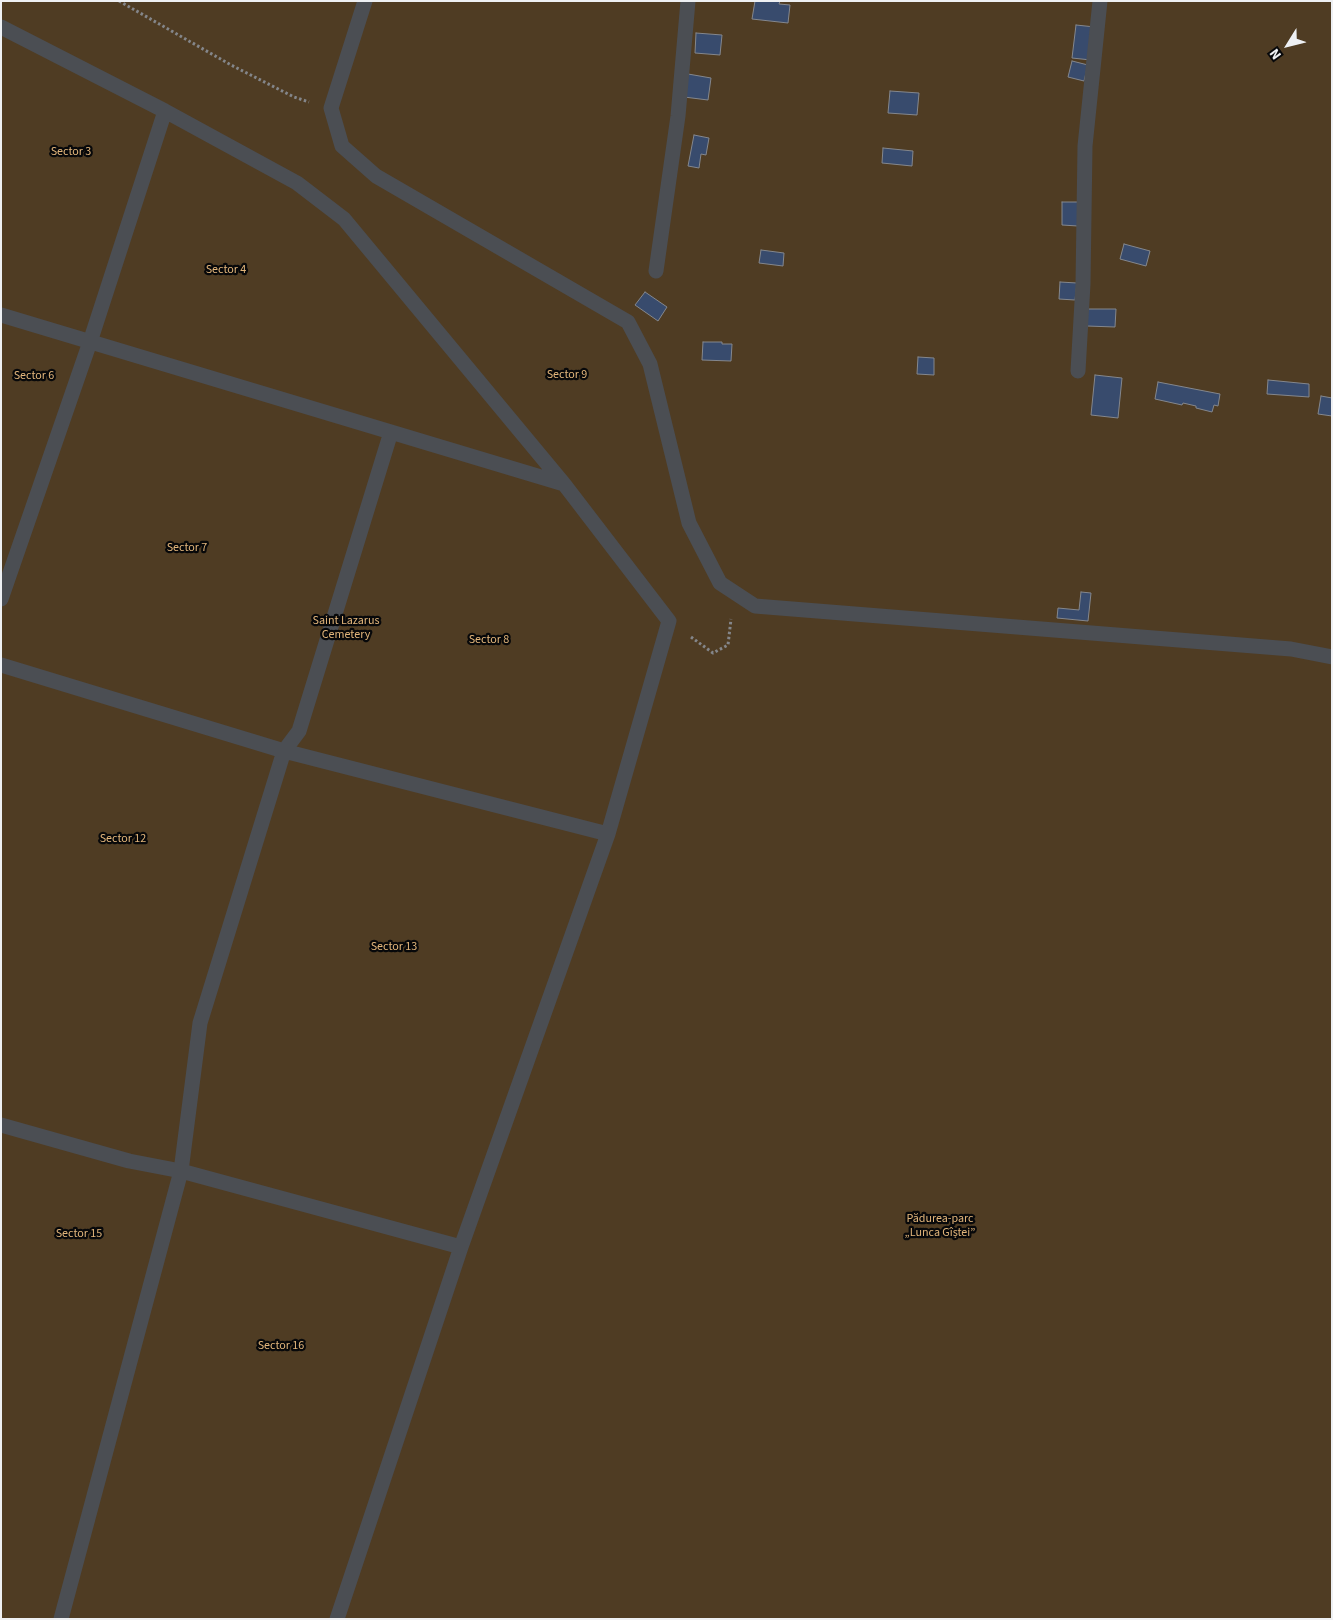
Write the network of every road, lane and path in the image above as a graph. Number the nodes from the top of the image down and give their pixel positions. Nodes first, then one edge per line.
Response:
1 (119, 1) edge
2 (365, 1) edge
3 (688, 1) edge
4 (1100, 1) edge
5 (1, 27) edge
6 (331, 108) junction
7 (166, 111) junction
8 (656, 270) dead end
9 (1, 315) edge
10 (90, 342) junction
11 (1078, 371) dead end
12 (391, 432) junction
13 (564, 484) junction
14 (720, 583) junction
15 (1, 599) edge
16 (669, 621) junction
17 (1332, 657) edge
18 (1, 665) edge
19 (284, 751) junction
20 (608, 834) junction
21 (1, 1124) edge
22 (181, 1171) junction
23 (460, 1247) junction
24 (61, 1619) edge
25 (337, 1619) edge

1 - 6 path
2 - 6 lane
3 - 8 lane
4 - 11 lane
5 - 7 lane
6 - 14 lane
7 - 10 lane
7 - 13 lane
9 - 10 lane
10 - 12 lane
10 - 15 lane
12 - 13 lane
12 - 19 lane
13 - 16 lane
14 - 16 path
14 - 17 lane
16 - 20 lane
18 - 19 lane
19 - 20 lane
19 - 22 lane
20 - 23 lane
21 - 22 lane
22 - 23 lane
22 - 24 lane
23 - 25 lane

